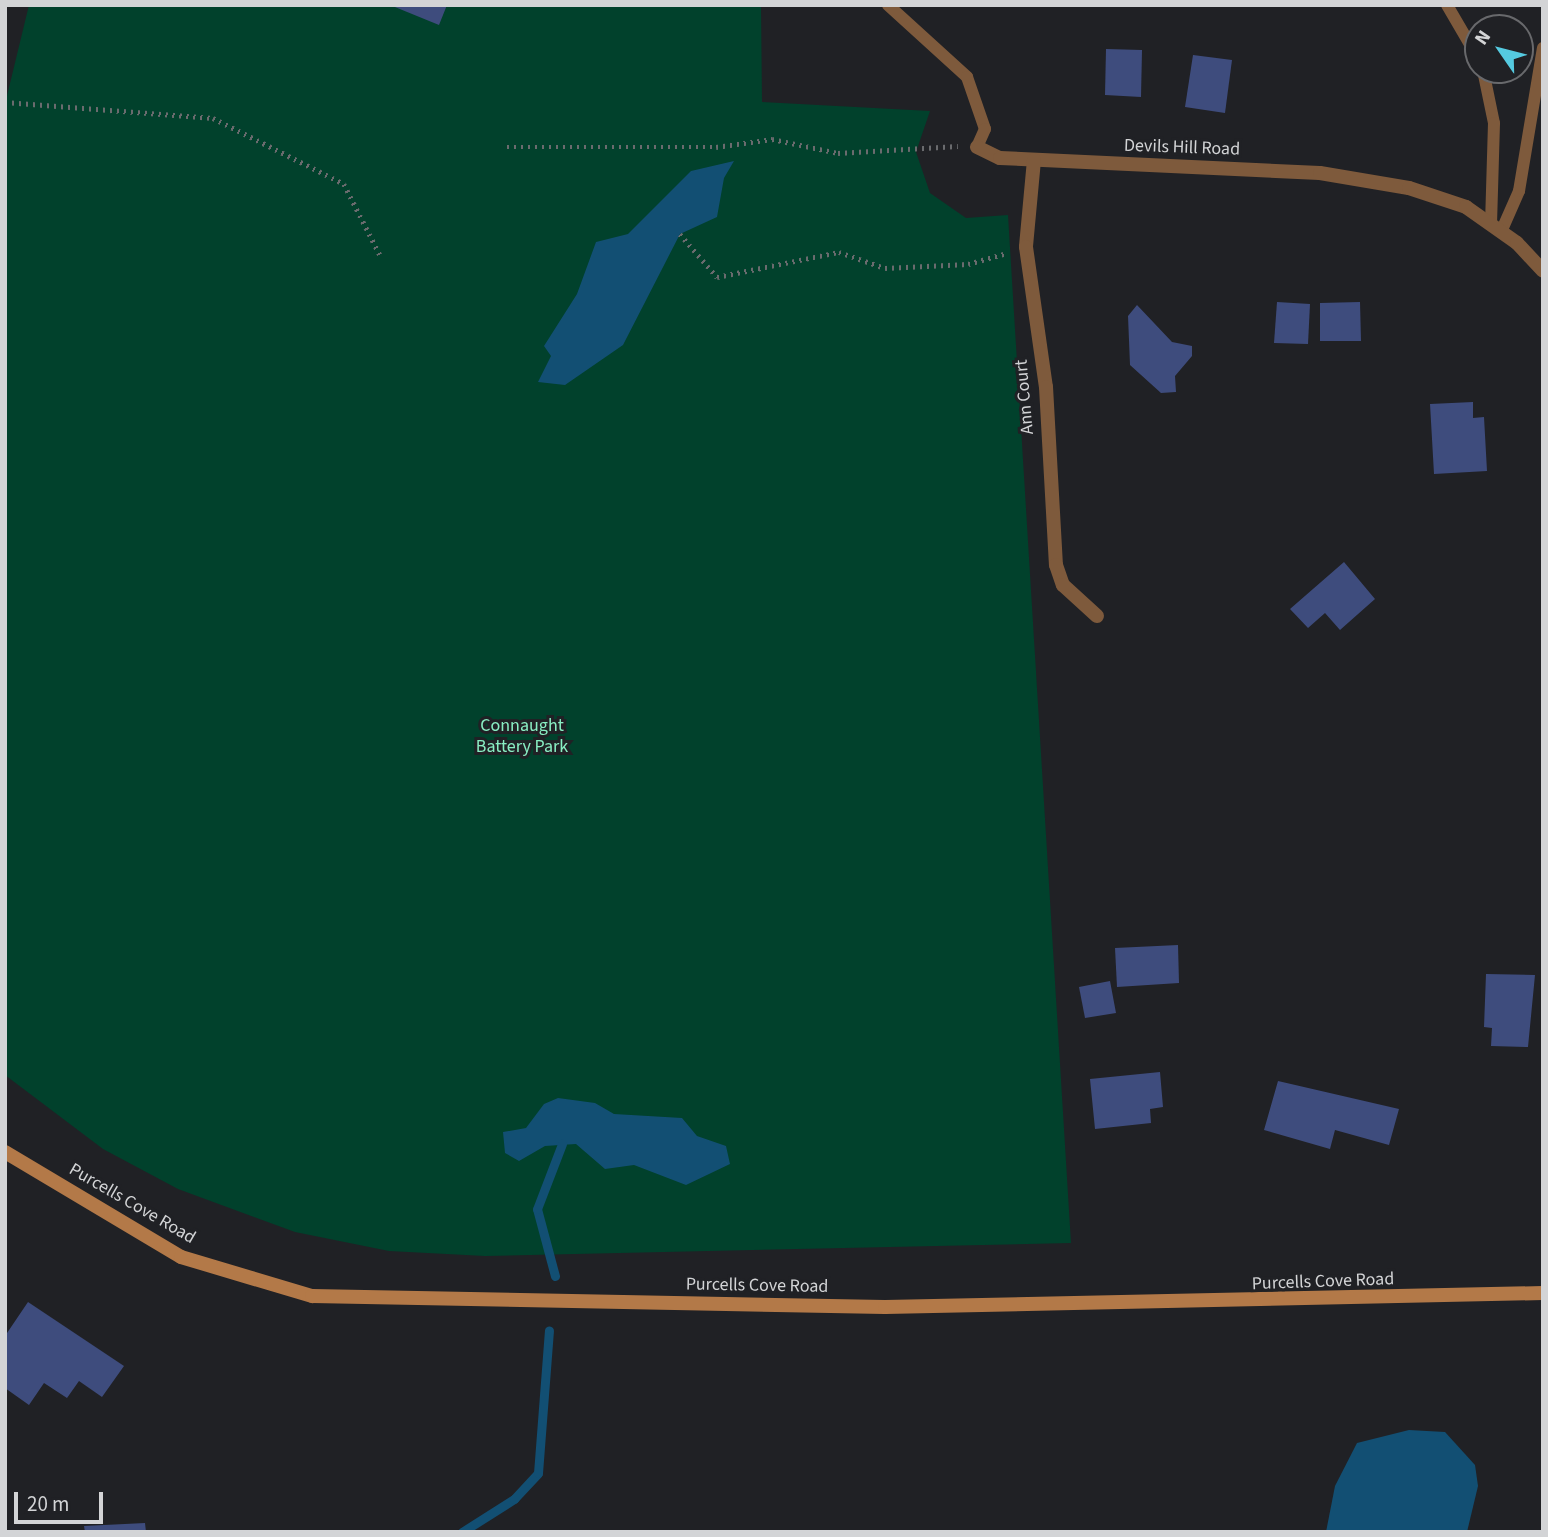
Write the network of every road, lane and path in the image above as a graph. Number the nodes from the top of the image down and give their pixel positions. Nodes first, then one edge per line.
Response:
1 (888, 5) edge
2 (1447, 5) edge
3 (1464, 34) edge
4 (1543, 48) edge
5 (1486, 84) edge
6 (5, 102) edge
7 (507, 147) dead end
8 (977, 147) junction
9 (1034, 160) junction
10 (1496, 228) junction
11 (680, 234) dead end
12 (1026, 243) junction
13 (380, 255) dead end
14 (1543, 271) edge
15 (1097, 616) dead end
16 (5, 1152) edge
17 (1543, 1293) edge

1 - 8 lane
2 - 3 lane
4 - 10 lane
5 - 10 lane
6 - 13 path
7 - 8 path
8 - 9 street, Devils Hill Road
9 - 10 street, Devils Hill Road
9 - 12 street, Ann Court
10 - 14 street, Devils Hill Road
11 - 12 path
12 - 15 street, Ann Court
16 - 17 main road, Purcells Cove Road

